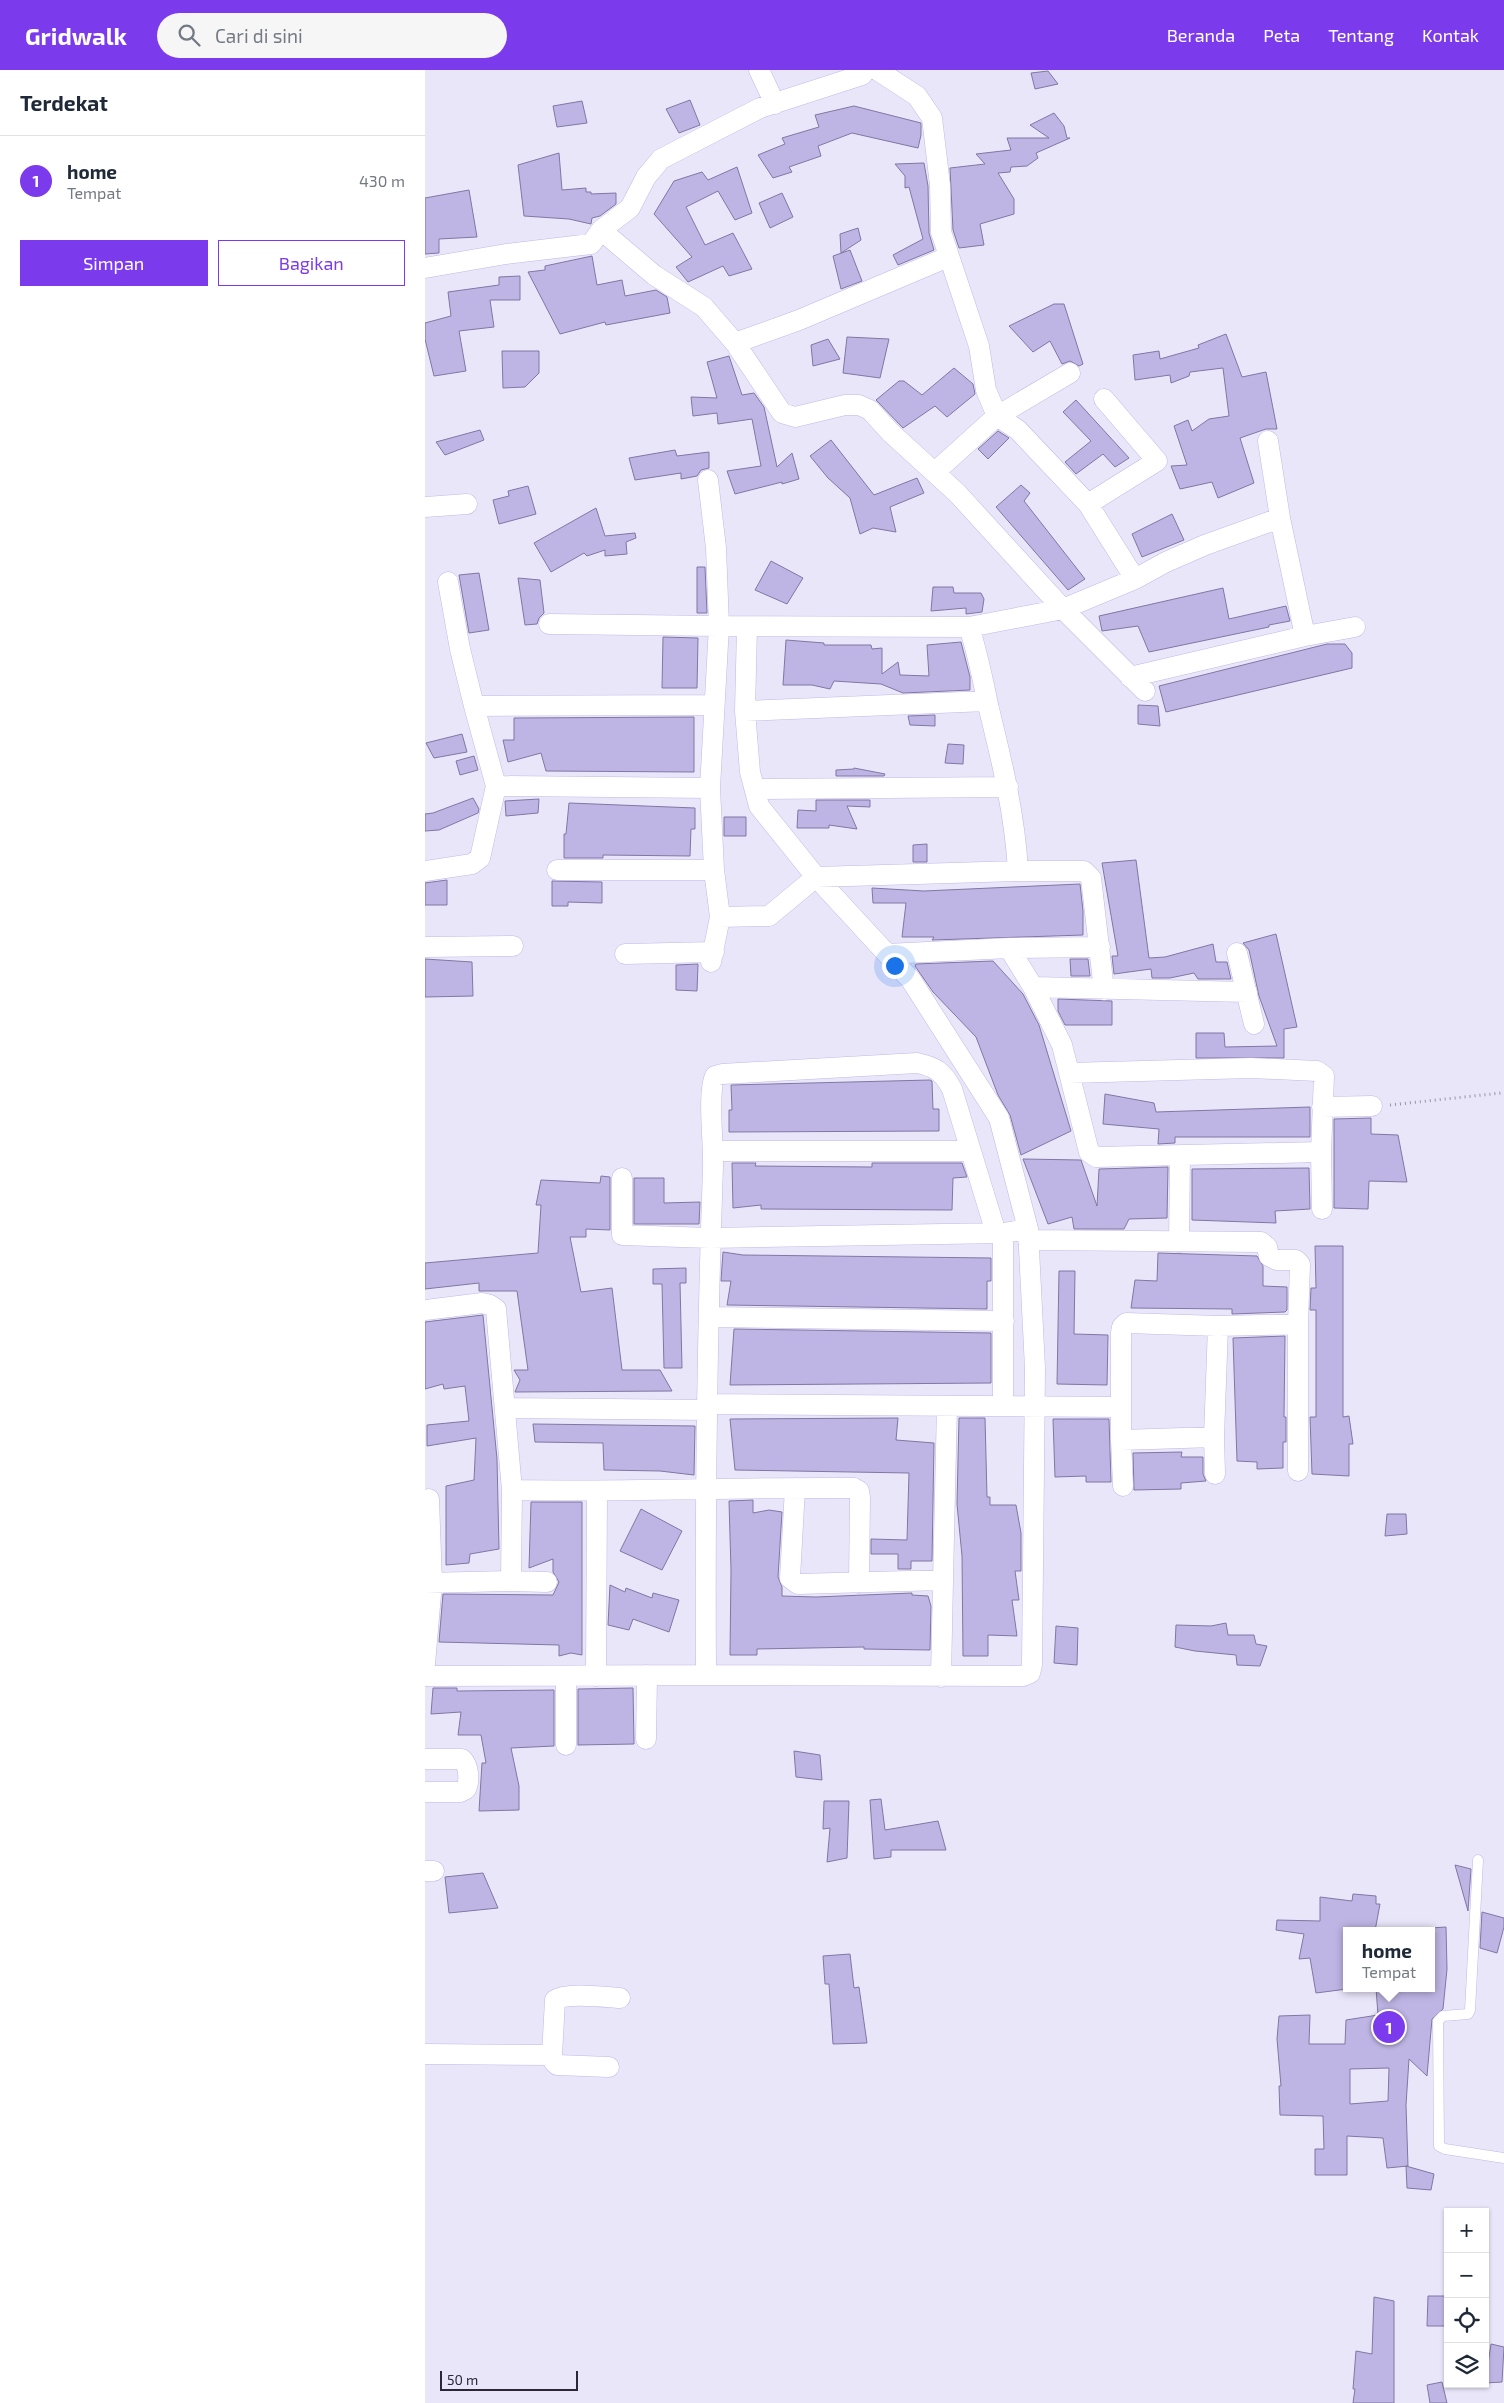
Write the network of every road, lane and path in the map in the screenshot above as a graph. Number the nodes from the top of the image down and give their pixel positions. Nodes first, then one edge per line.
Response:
1 (759, 70) edge
2 (866, 70) edge
3 (877, 70) edge
4 (775, 104) junction
5 (601, 230) junction
6 (948, 257) junction
7 (425, 268) edge
8 (735, 343) junction
9 (1070, 373) dead end
10 (1104, 399) dead end
11 (997, 416) junction
12 (1268, 441) dead end
13 (935, 472) junction
14 (707, 480) dead end
15 (467, 504) dead end
16 (1089, 504) junction
17 (425, 507) edge
18 (1280, 518) junction
19 (1135, 579) junction
20 (448, 582) dead end
21 (1063, 609) junction
22 (549, 624) dead end
23 (719, 626) junction
24 (747, 627) junction
25 (969, 627) junction
26 (1355, 627) dead end
27 (1305, 636) junction
28 (1130, 677) junction
29 (1145, 691) dead end
30 (987, 701) junction
31 (474, 706) junction
32 (714, 706) junction
33 (745, 711) junction
34 (495, 786) junction
35 (1008, 787) junction
36 (710, 788) junction
37 (755, 789) junction
38 (557, 870) dead end
39 (714, 870) junction
40 (425, 871) edge
41 (1018, 871) junction
42 (817, 877) junction
43 (720, 917) junction
44 (513, 946) dead end
45 (425, 947) edge
46 (1101, 947) junction
47 (1009, 948) junction
48 (1237, 953) dead end
49 (625, 954) dead end
50 (887, 954) junction
51 (1033, 987) junction
52 (1104, 990) junction
53 (1247, 992) junction
54 (1254, 1024) dead end
55 (1069, 1073) junction
56 (1501, 1093) dead end
57 (1372, 1106) joint
58 (1322, 1107) junction
59 (714, 1151) junction
60 (969, 1151) junction
61 (1321, 1152) junction
62 (1180, 1156) junction
63 (622, 1178) dead end
64 (1322, 1209) dead end
65 (999, 1233) junction
66 (1028, 1235) junction
67 (711, 1238) junction
68 (1179, 1242) junction
69 (425, 1310) edge
70 (709, 1317) junction
71 (1004, 1321) junction
72 (1298, 1324) junction
73 (1219, 1326) junction
74 (947, 1406) junction
75 (1003, 1406) junction
76 (1034, 1406) junction
77 (708, 1407) junction
78 (1121, 1407) junction
79 (506, 1408) junction
80 (1214, 1437) junction
81 (1121, 1440) junction
82 (1298, 1471) dead end
83 (1215, 1474) dead end
84 (1123, 1486) dead end
85 (705, 1488) junction
86 (795, 1488) junction
87 (512, 1490) junction
88 (597, 1492) junction
89 (429, 1499) dead end
90 (943, 1580) junction
91 (511, 1581) junction
92 (547, 1582) dead end
93 (429, 1583) edge
94 (859, 1583) junction
95 (425, 1664) edge
96 (647, 1675) junction
97 (706, 1675) junction
98 (425, 1676) edge
99 (566, 1676) junction
100 (596, 1676) junction
101 (941, 1677) junction
102 (646, 1739) dead end
103 (566, 1745) dead end
104 (425, 1759) edge
105 (425, 1792) edge
106 (1479, 1860) dead end
107 (620, 1998) dead end
108 (425, 2054) edge
109 (552, 2055) junction
110 (609, 2067) dead end
111 (1504, 2158) edge

1 - 4 street
2 - 4 street
3 - 6 street
4 - 5 street
5 - 7 street
5 - 8 street
6 - 8 street
6 - 11 street
8 - 13 street
9 - 11 street
10 - 16 street
11 - 13 street
11 - 16 street
12 - 18 street
13 - 21 street
14 - 23 street
15 - 17 street
16 - 19 street
18 - 19 street
18 - 27 street
19 - 21 street
20 - 31 street
21 - 25 street
21 - 28 street
22 - 23 street
23 - 24 street
23 - 32 street
24 - 25 street
24 - 33 street
25 - 30 street
26 - 27 street
27 - 28 street
28 - 29 street
30 - 33 street
30 - 35 street
31 - 32 street
31 - 34 street
32 - 36 street
33 - 37 street
34 - 36 street
34 - 40 street
35 - 37 street
35 - 41 street
36 - 39 street
37 - 42 street
38 - 39 street
39 - 43 street
41 - 42 street
41 - 46 street
42 - 43 street
42 - 50 street
43 - 49 street
44 - 45 street
46 - 47 street
46 - 52 street
47 - 50 street
47 - 51 street
48 - 53 street
50 - 66 street
51 - 52 street
51 - 55 street
52 - 53 street
53 - 54 street
55 - 58 street
55 - 62 street
56 - 57 path
57 - 58 street
58 - 61 street
59 - 60 street
59 - 60 street
59 - 67 street
60 - 65 street
61 - 62 street
61 - 64 street
62 - 68 street
63 - 67 street
65 - 66 street
65 - 67 street
65 - 71 street
66 - 68 street
66 - 76 street
67 - 70 street
68 - 72 street
69 - 79 street
70 - 71 street
70 - 77 street
71 - 75 street
72 - 73 street
72 - 82 street
73 - 78 street
73 - 80 street
74 - 75 street
74 - 77 street
74 - 90 street
75 - 76 street
76 - 78 street
76 - 101 street
77 - 79 street
77 - 85 street
78 - 81 street
79 - 87 street
80 - 81 street
80 - 83 street
81 - 84 street
85 - 86 street
85 - 88 street
85 - 97 street
86 - 94 street
86 - 94 street
87 - 88 street
87 - 91 street
88 - 100 street
89 - 93 street
90 - 94 street
90 - 101 street
91 - 92 street
91 - 93 street
93 - 95 street
96 - 97 street
96 - 100 street
96 - 102 street
97 - 101 street
98 - 99 street
99 - 100 street
99 - 103 street
104 - 105 street
106 - 111 lane
107 - 109 street
108 - 109 street
109 - 110 street

